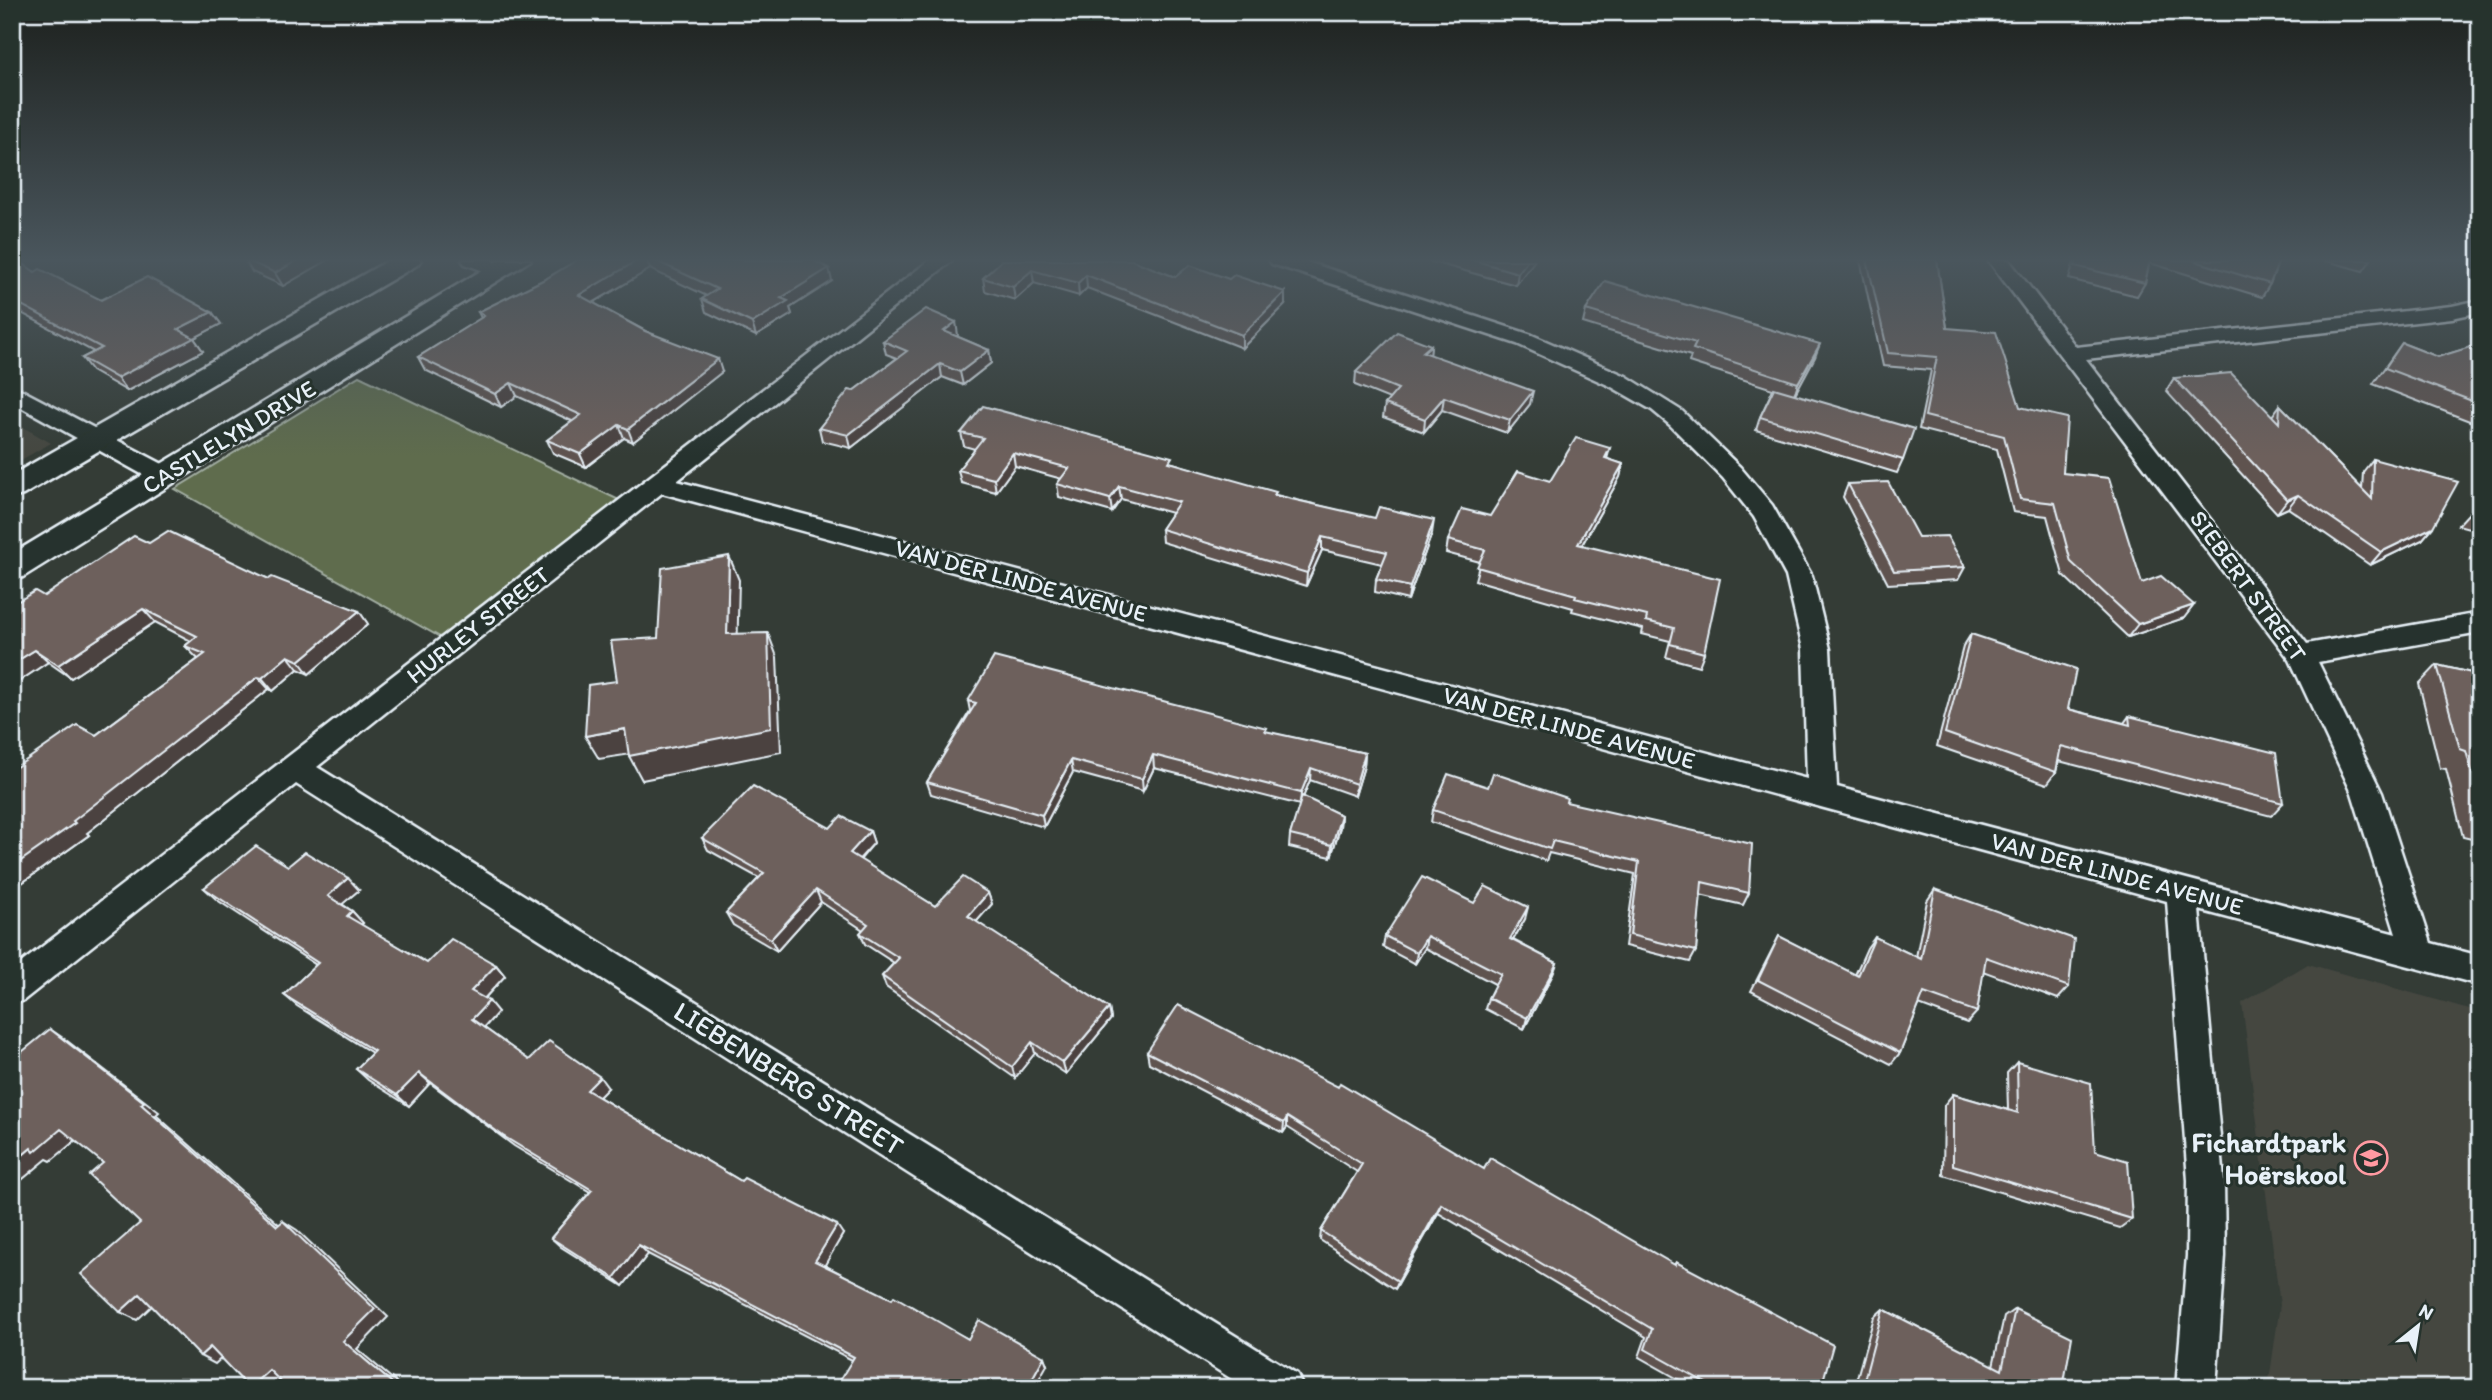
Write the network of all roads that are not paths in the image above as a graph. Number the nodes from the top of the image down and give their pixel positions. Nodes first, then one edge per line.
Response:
1 (295, 325) edge
2 (412, 325) edge
3 (860, 325) edge
4 (1479, 325) edge
5 (2049, 325) edge
6 (2331, 325) edge
7 (2072, 354) junction
8 (12, 392) edge
9 (98, 439) junction
10 (165, 476) junction
11 (658, 484) junction
12 (12, 488) edge
13 (12, 569) edge
14 (2480, 623) edge
15 (2301, 655) junction
16 (295, 768) junction
17 (1822, 796) junction
18 (2182, 891) junction
19 (2418, 955) junction
20 (2480, 971) edge
21 (12, 990) edge
22 (1283, 1388) edge
23 (2196, 1388) edge

1 - 9 street
2 - 10 street, CASTLELYN DRIVE
3 - 11 street, HURLEY STREET
4 - 17 street
5 - 7 street, SIEBERT STREET
6 - 7 street
7 - 15 street, SIEBERT STREET
8 - 9 street
9 - 10 street
9 - 12 street
10 - 13 street, CASTLELYN DRIVE
11 - 16 street, HURLEY STREET
11 - 17 street, VAN DER LINDE AVENUE
14 - 15 street
15 - 19 street, SIEBERT STREET
16 - 21 street, HURLEY STREET
16 - 22 street, LIEBENBERG STREET
17 - 18 street, VAN DER LINDE AVENUE
18 - 19 street, VAN DER LINDE AVENUE
18 - 23 street
19 - 20 street, VAN DER LINDE AVENUE

